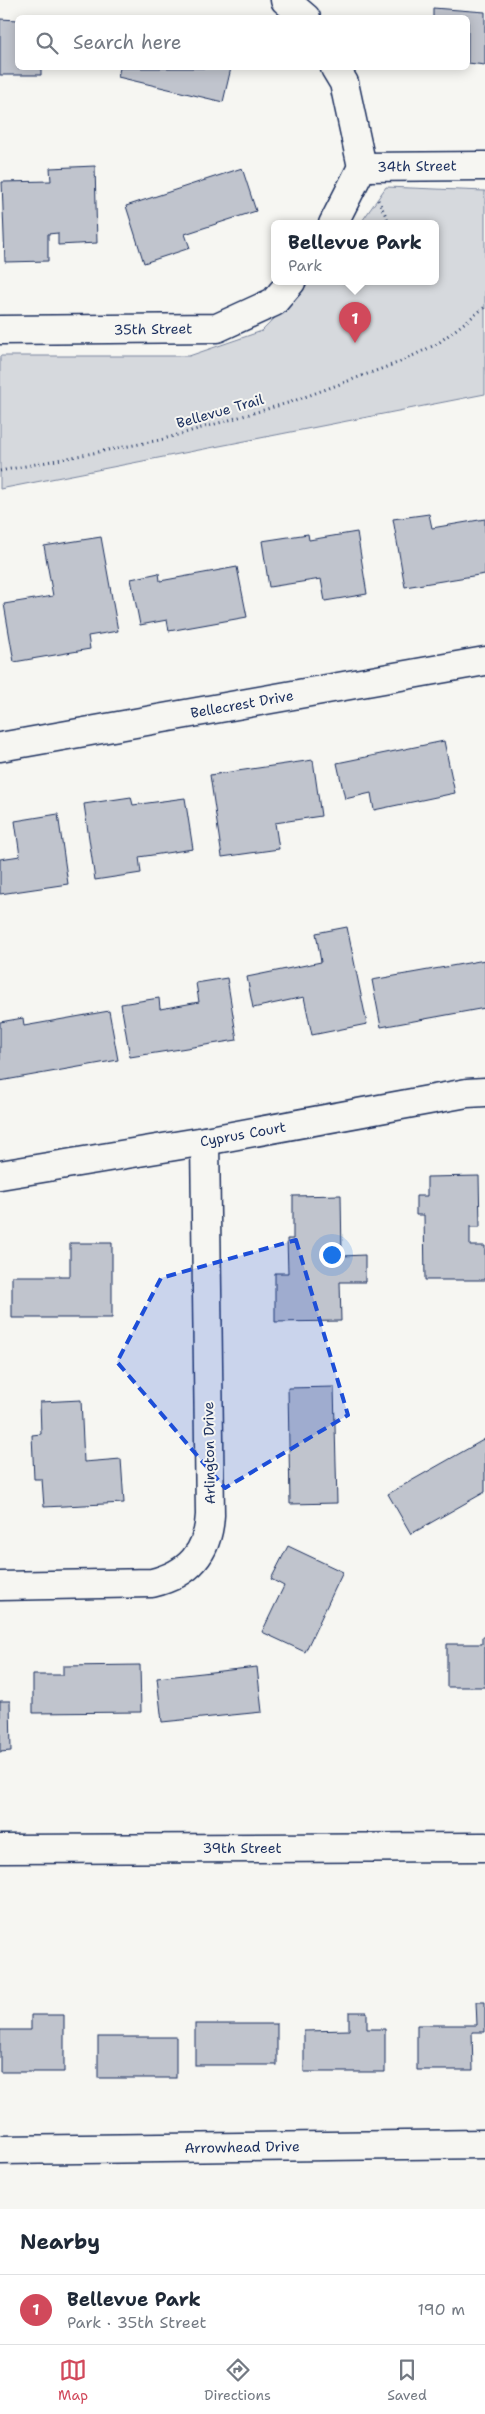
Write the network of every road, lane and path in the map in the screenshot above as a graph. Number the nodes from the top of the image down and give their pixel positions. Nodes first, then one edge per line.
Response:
1 (285, 0) edge
2 (302, 15) edge
3 (336, 70) edge
4 (485, 166) edge
5 (362, 167) junction
6 (376, 196) dead end
7 (334, 220) edge
8 (388, 220) edge
9 (289, 285) edge
10 (485, 307) edge
11 (0, 330) edge
12 (0, 471) edge
13 (485, 661) edge
14 (0, 747) edge
15 (485, 1092) edge
16 (205, 1141) junction
17 (0, 1175) edge
18 (0, 1586) edge
19 (485, 1847) edge
20 (0, 1849) edge
21 (485, 2144) edge
22 (0, 2150) edge

1 - 2 street
3 - 5 street, 34th Street
4 - 5 street, 34th Street
5 - 7 street
6 - 8 path
9 - 11 street, 35th Street
10 - 12 path, Bellevue Trail
13 - 14 street, Bellecrest Drive
15 - 16 street, Cyprus Court
16 - 17 street, Cyprus Court
16 - 18 street, Arlington Drive
19 - 20 street, 39th Street
21 - 22 street, Arrowhead Drive

